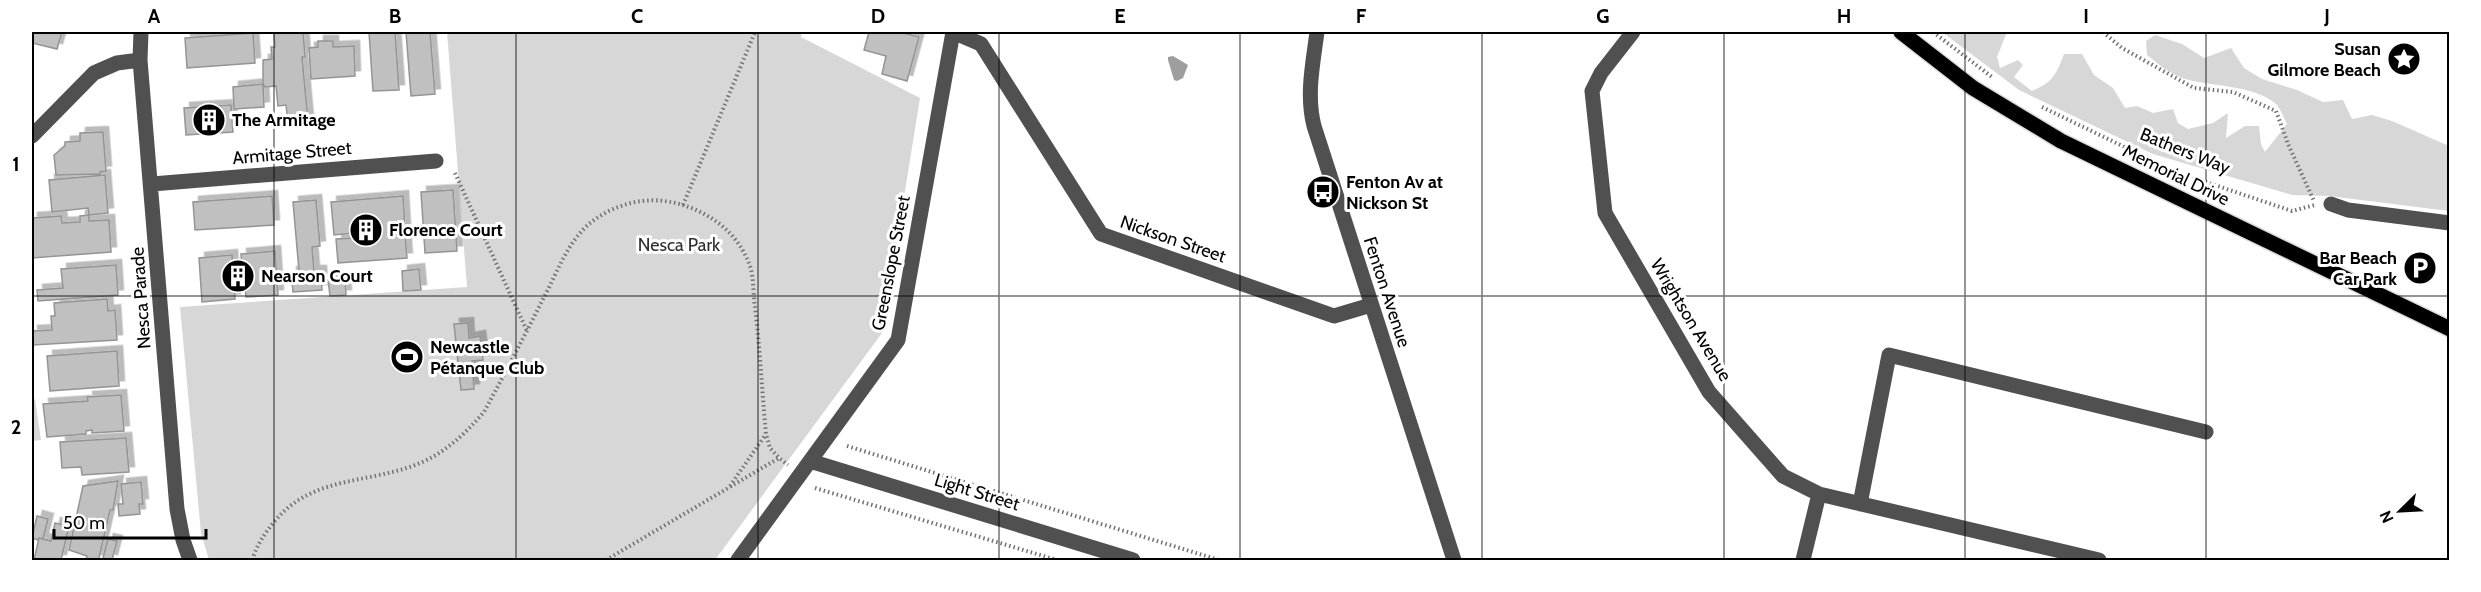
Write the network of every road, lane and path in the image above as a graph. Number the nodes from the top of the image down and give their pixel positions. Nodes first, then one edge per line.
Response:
1 (141, 32) edge
2 (755, 32) edge
3 (953, 32) edge
4 (1317, 32) edge
5 (1633, 32) edge
6 (1901, 32) edge
7 (1933, 32) edge
8 (2103, 32) edge
9 (140, 60) junction
10 (1995, 80) dead end
11 (2033, 103) dead end
12 (32, 136) edge
13 (436, 161) dead end
14 (455, 173) dead end
15 (152, 184) junction
16 (2323, 204) junction
17 (683, 205) junction
18 (2450, 223) edge
19 (1371, 305) junction
20 (2450, 329) edge
21 (527, 331) junction
22 (2206, 432) dead end
23 (766, 434) junction
24 (847, 446) dead end
25 (779, 458) junction
26 (810, 461) junction
27 (786, 464) dead end
28 (729, 487) junction
29 (815, 488) dead end
30 (1819, 494) junction
31 (1860, 504) junction
32 (190, 561) edge
33 (252, 561) edge
34 (606, 561) edge
35 (738, 561) edge
36 (1057, 561) edge
37 (1133, 561) edge
38 (1219, 561) edge
39 (1454, 561) edge
40 (1803, 561) edge
41 (2099, 561) edge

1 - 9 street, Nesca Parade
2 - 17 path
3 - 19 street, Nickson Street
3 - 26 street, Greenslope Street
4 - 19 street, Fenton Avenue
5 - 30 street, Wrightson Avenue
6 - 20 main road, Memorial Drive
7 - 10 path
8 - 16 path
9 - 12 street
9 - 15 street, Nesca Parade
11 - 16 path, Bathers Way
13 - 15 street, Armitage Street
14 - 21 path
15 - 32 street, Nesca Parade
16 - 18 street
17 - 21 path
17 - 23 path
19 - 39 street, Fenton Avenue
21 - 33 path
22 - 31 street
23 - 25 path
23 - 28 path
24 - 38 path
25 - 27 path
25 - 28 path
26 - 35 street, Greenslope Street
26 - 37 street, Light Street
28 - 34 path
29 - 36 path
30 - 31 street, Wrightson Avenue
30 - 40 street
31 - 41 street, Wrightson Avenue

